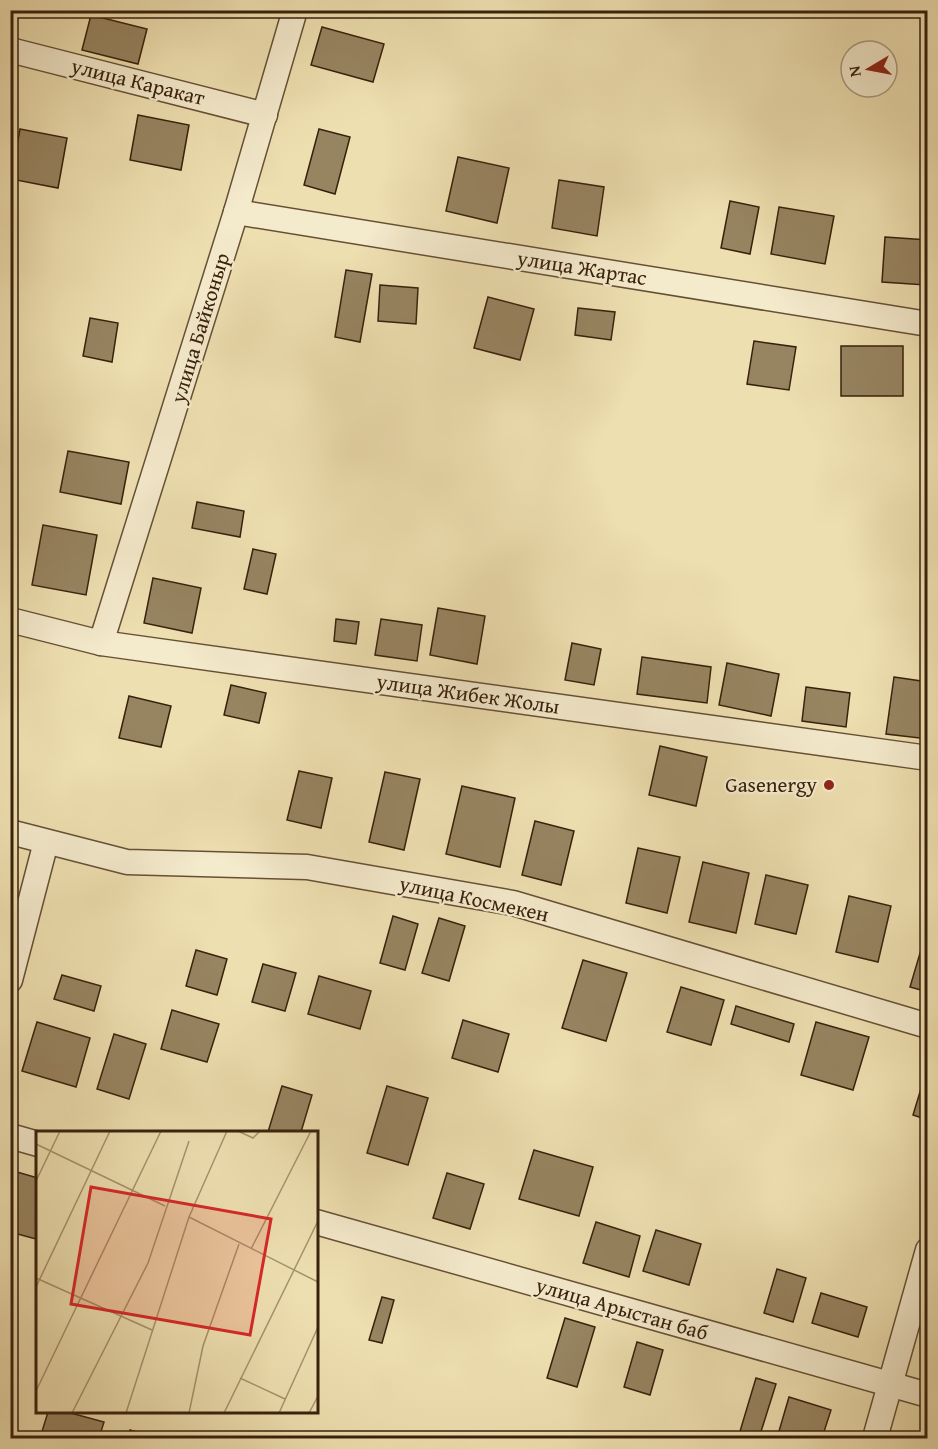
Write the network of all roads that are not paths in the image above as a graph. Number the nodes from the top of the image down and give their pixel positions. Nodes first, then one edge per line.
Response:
1 (295, 10) edge
2 (10, 50) edge
3 (265, 115) junction
4 (236, 213) junction
5 (927, 324) edge
6 (10, 620) edge
7 (101, 643) junction
8 (927, 758) edge
9 (10, 832) edge
10 (46, 842) junction
11 (10, 980) edge
12 (927, 1026) edge
13 (10, 1136) edge
14 (36, 1143) edge
15 (318, 1223) edge
16 (927, 1250) edge
17 (891, 1385) junction
18 (927, 1395) edge
19 (875, 1438) edge

1 - 3 street, улица Байконыр
2 - 3 street, улица Каракат
3 - 4 street, улица Байконыр
4 - 5 street, улица Жартас
4 - 7 street, улица Байконыр
6 - 7 street, улица Жибек Жолы
7 - 8 street, улица Жибек Жолы
9 - 10 street, улица Космекен
10 - 11 street
10 - 12 street, улица Космекен
13 - 14 street
15 - 17 street, улица Арыстан баб
16 - 17 street
17 - 18 street, улица Арыстан баб
17 - 19 street

